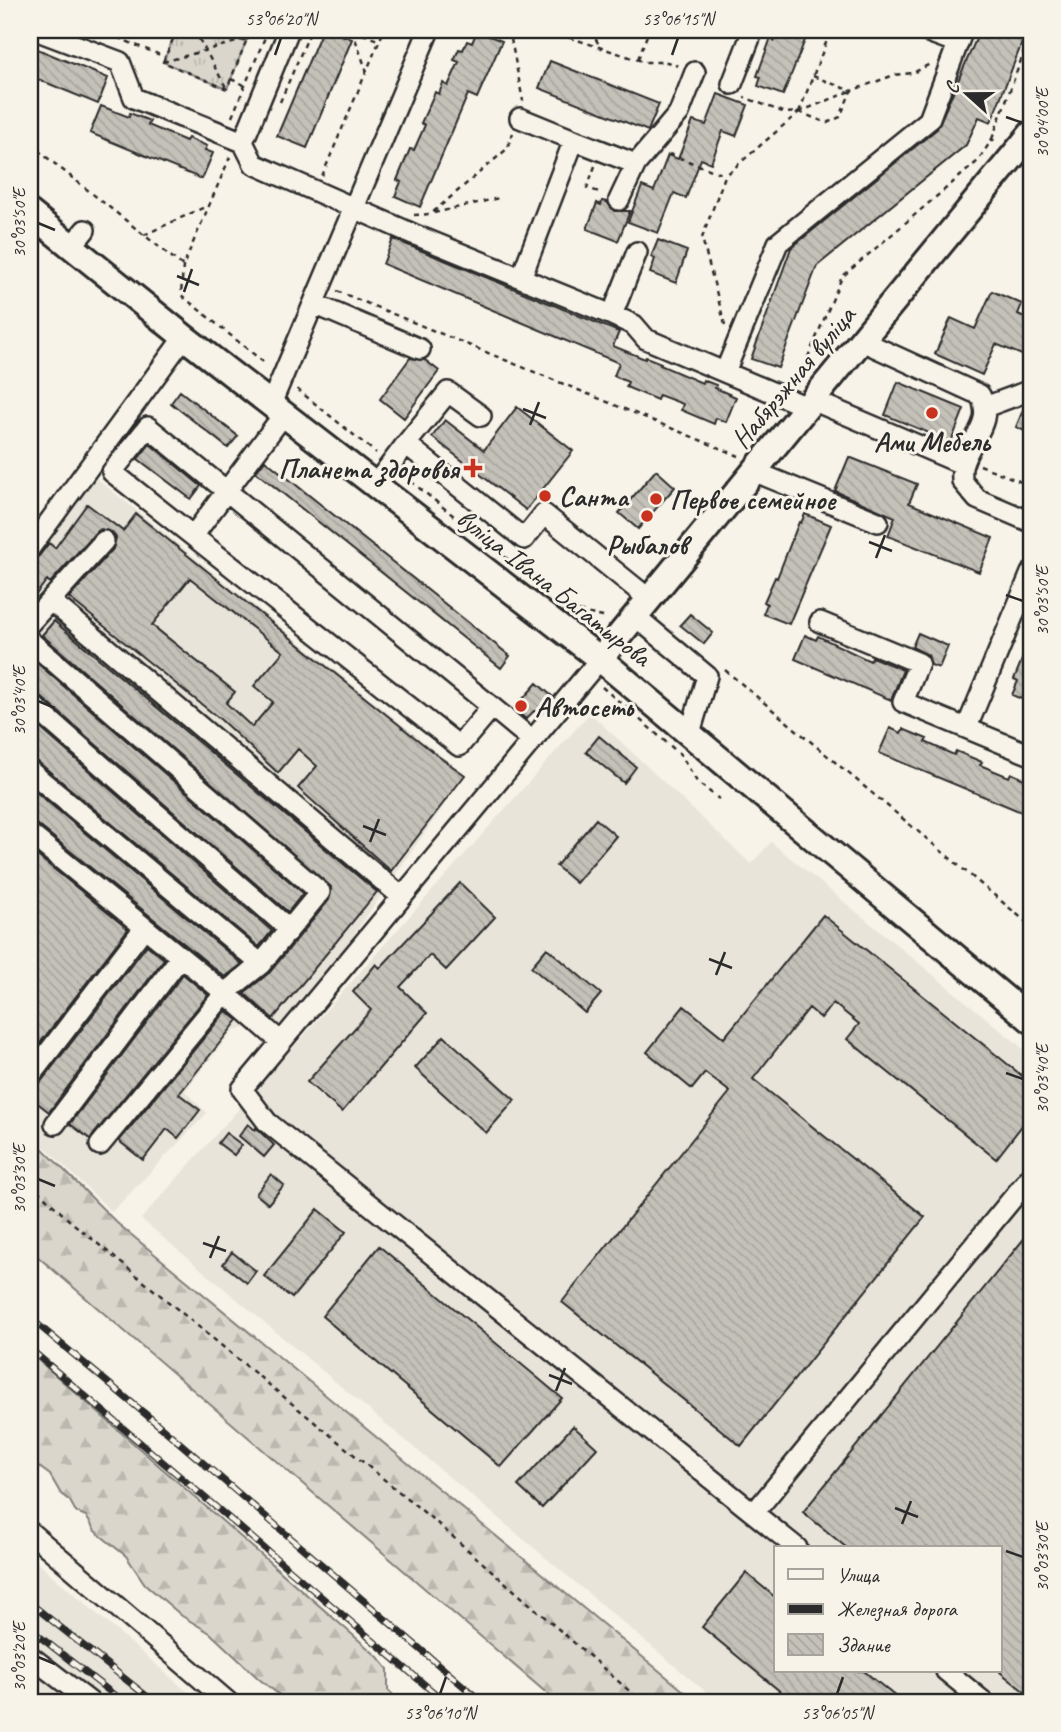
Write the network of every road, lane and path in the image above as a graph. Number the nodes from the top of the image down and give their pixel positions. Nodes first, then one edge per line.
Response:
1 (99, 30) edge
2 (115, 30) edge
3 (177, 30) edge
4 (194, 30) edge
5 (226, 30) edge
6 (289, 30) edge
7 (311, 30) edge
8 (352, 30) edge
9 (384, 30) edge
10 (429, 30) edge
11 (493, 30) edge
12 (574, 30) edge
13 (591, 30) edge
14 (649, 30) edge
15 (753, 30) edge
16 (831, 30) edge
17 (923, 30) edge
18 (38, 31) edge
19 (267, 31) edge
20 (1031, 33) edge
21 (113, 35) junction
22 (956, 37) edge
23 (510, 38) junction
24 (567, 38) junction
25 (247, 39) junction
26 (380, 41) junction
27 (600, 47) junction
28 (205, 50) junction
29 (165, 57) junction
30 (638, 59) junction
31 (163, 62) junction
32 (367, 72) junction
33 (695, 72) joint
34 (813, 76) junction
35 (231, 79) junction
36 (732, 84) joint
37 (245, 85) junction
38 (227, 89) junction
39 (851, 90) junction
40 (277, 110) dead end
41 (799, 112) junction
42 (522, 113) joint
43 (232, 118) dead end
44 (1031, 134) edge
45 (992, 139) junction
46 (574, 140) junction
47 (30, 144) edge
48 (239, 145) junction
49 (507, 149) dead end
50 (663, 151) dead end
51 (1013, 155) junction
52 (636, 164) junction
53 (726, 176) junction
54 (330, 180) dead end
55 (499, 198) dead end
56 (619, 200) dead end
57 (716, 200) dead end
58 (209, 205) junction
59 (354, 208) junction
60 (30, 213) edge
61 (431, 214) junction
62 (413, 215) dead end
63 (144, 235) junction
64 (637, 252) dead end
65 (183, 266) junction
66 (521, 278) junction
67 (319, 307) junction
68 (612, 315) junction
69 (184, 337) junction
70 (862, 341) junction
71 (420, 349) dead end
72 (274, 371) dead end
73 (725, 372) junction
74 (293, 386) dead end
75 (1031, 390) edge
76 (802, 402) junction
77 (985, 407) junction
78 (277, 409) junction
79 (481, 416) dead end
80 (406, 444) junction
81 (377, 454) dead end
82 (746, 458) junction
83 (962, 464) junction
84 (402, 474) dead end
85 (375, 485) junction
86 (227, 491) junction
87 (878, 522) dead end
88 (1031, 522) edge
89 (193, 536) junction
90 (104, 541) dead end
91 (30, 548) edge
92 (1031, 573) edge
93 (527, 575) dead end
94 (51, 601) junction
95 (642, 608) junction
96 (569, 609) dead end
97 (608, 619) dead end
98 (820, 622) dead end
99 (30, 623) edge
100 (30, 641) edge
101 (600, 659) junction
102 (723, 668) dead end
103 (601, 688) dead end
104 (30, 703) edge
105 (492, 707) junction
106 (967, 727) junction
107 (690, 733) junction
108 (532, 740) junction
109 (1031, 755) edge
110 (30, 771) edge
111 (719, 799) dead end
112 (30, 834) edge
113 (402, 897) junction
114 (1031, 926) edge
115 (144, 928) junction
116 (289, 929) junction
117 (180, 958) junction
118 (261, 964) junction
119 (225, 993) junction
120 (1031, 1018) edge
121 (281, 1042) junction
122 (30, 1076) edge
123 (55, 1124) dead end
124 (100, 1145) dead end
125 (1031, 1176) edge
126 (30, 1183) edge
127 (754, 1513) junction
128 (30, 1532) edge
129 (795, 1546) edge
130 (30, 1656) edge
131 (947, 1672) edge
132 (90, 1702) edge
133 (228, 1702) edge
134 (642, 1702) edge
135 (984, 1702) edge

1 - 21 path
2 - 21 path
3 - 29 path
4 - 28 path
5 - 25 path
6 - 48 street
7 - 40 path
8 - 26 path
8 - 32 path
9 - 26 path
10 - 59 street
11 - 23 path
12 - 24 path
13 - 27 path
14 - 30 path
15 - 36 street
16 - 34 path
17 - 22 street
18 - 48 street
19 - 25 path
19 - 37 path
20 - 45 path
21 - 29 path
22 - 39 path
22 - 73 street
23 - 24 path
23 - 42 path
24 - 27 path
25 - 28 path
25 - 35 path
26 - 32 path
27 - 30 path
28 - 31 path
28 - 38 path
29 - 31 path
30 - 33 path
31 - 38 path
32 - 54 path
33 - 52 street
34 - 39 path
34 - 41 path
35 - 37 path
35 - 38 path
36 - 41 path
37 - 43 path
39 - 41 path
39 - 41 path
41 - 53 path
42 - 46 street
44 - 51 main road, Набярэжная вуліца
45 - 51 path
45 - 76 path
46 - 52 street
46 - 66 street
47 - 63 path
48 - 58 path
48 - 59 street
49 - 61 path
50 - 53 path
51 - 70 main road, Набярэжная вуліца
52 - 56 street
53 - 57 path
55 - 61 path
58 - 63 path
58 - 65 path
59 - 66 street
59 - 67 street
60 - 69 main road, вуліца Івана Багатырова
61 - 62 path
63 - 65 path
64 - 68 street
65 - 72 path
66 - 68 street
67 - 71 street
67 - 78 street
67 - 82 path
68 - 73 street
69 - 78 main road, вуліца Івана Багатырова
69 - 91 street
70 - 76 main road, Набярэжная вуліца
70 - 77 street
73 - 76 street
74 - 81 path
75 - 77 street
76 - 82 main road, Набярэжная вуліца
76 - 83 street
77 - 83 street
78 - 85 main road, вуліца Івана Багатырова
78 - 86 street
79 - 80 street
80 - 85 street
80 - 95 street
82 - 87 street
82 - 95 main road, Набярэжная вуліца
83 - 88 street
84 - 93 path
85 - 101 main road, вуліца Івана Багатырова
86 - 89 street
86 - 89 street
86 - 105 street
89 - 105 street
90 - 94 street
92 - 106 street
94 - 99 street
94 - 113 street
95 - 101 main road, Набярэжная вуліца
95 - 107 street
96 - 97 path
98 - 106 street
100 - 116 street
101 - 107 main road, вуліца Івана Багатырова
101 - 108 street
102 - 114 path
103 - 111 path
104 - 116 street
105 - 108 street
106 - 109 street
107 - 120 main road, вуліца Івана Багатырова
108 - 113 street
110 - 118 street
112 - 115 street
113 - 121 street
115 - 117 street
115 - 122 street
116 - 118 street
117 - 119 street
117 - 123 street
118 - 119 street
119 - 121 street
119 - 124 street
121 - 127 street
125 - 127 street
126 - 134 path
127 - 129 street
128 - 133 street
130 - 132 street
131 - 135 street

